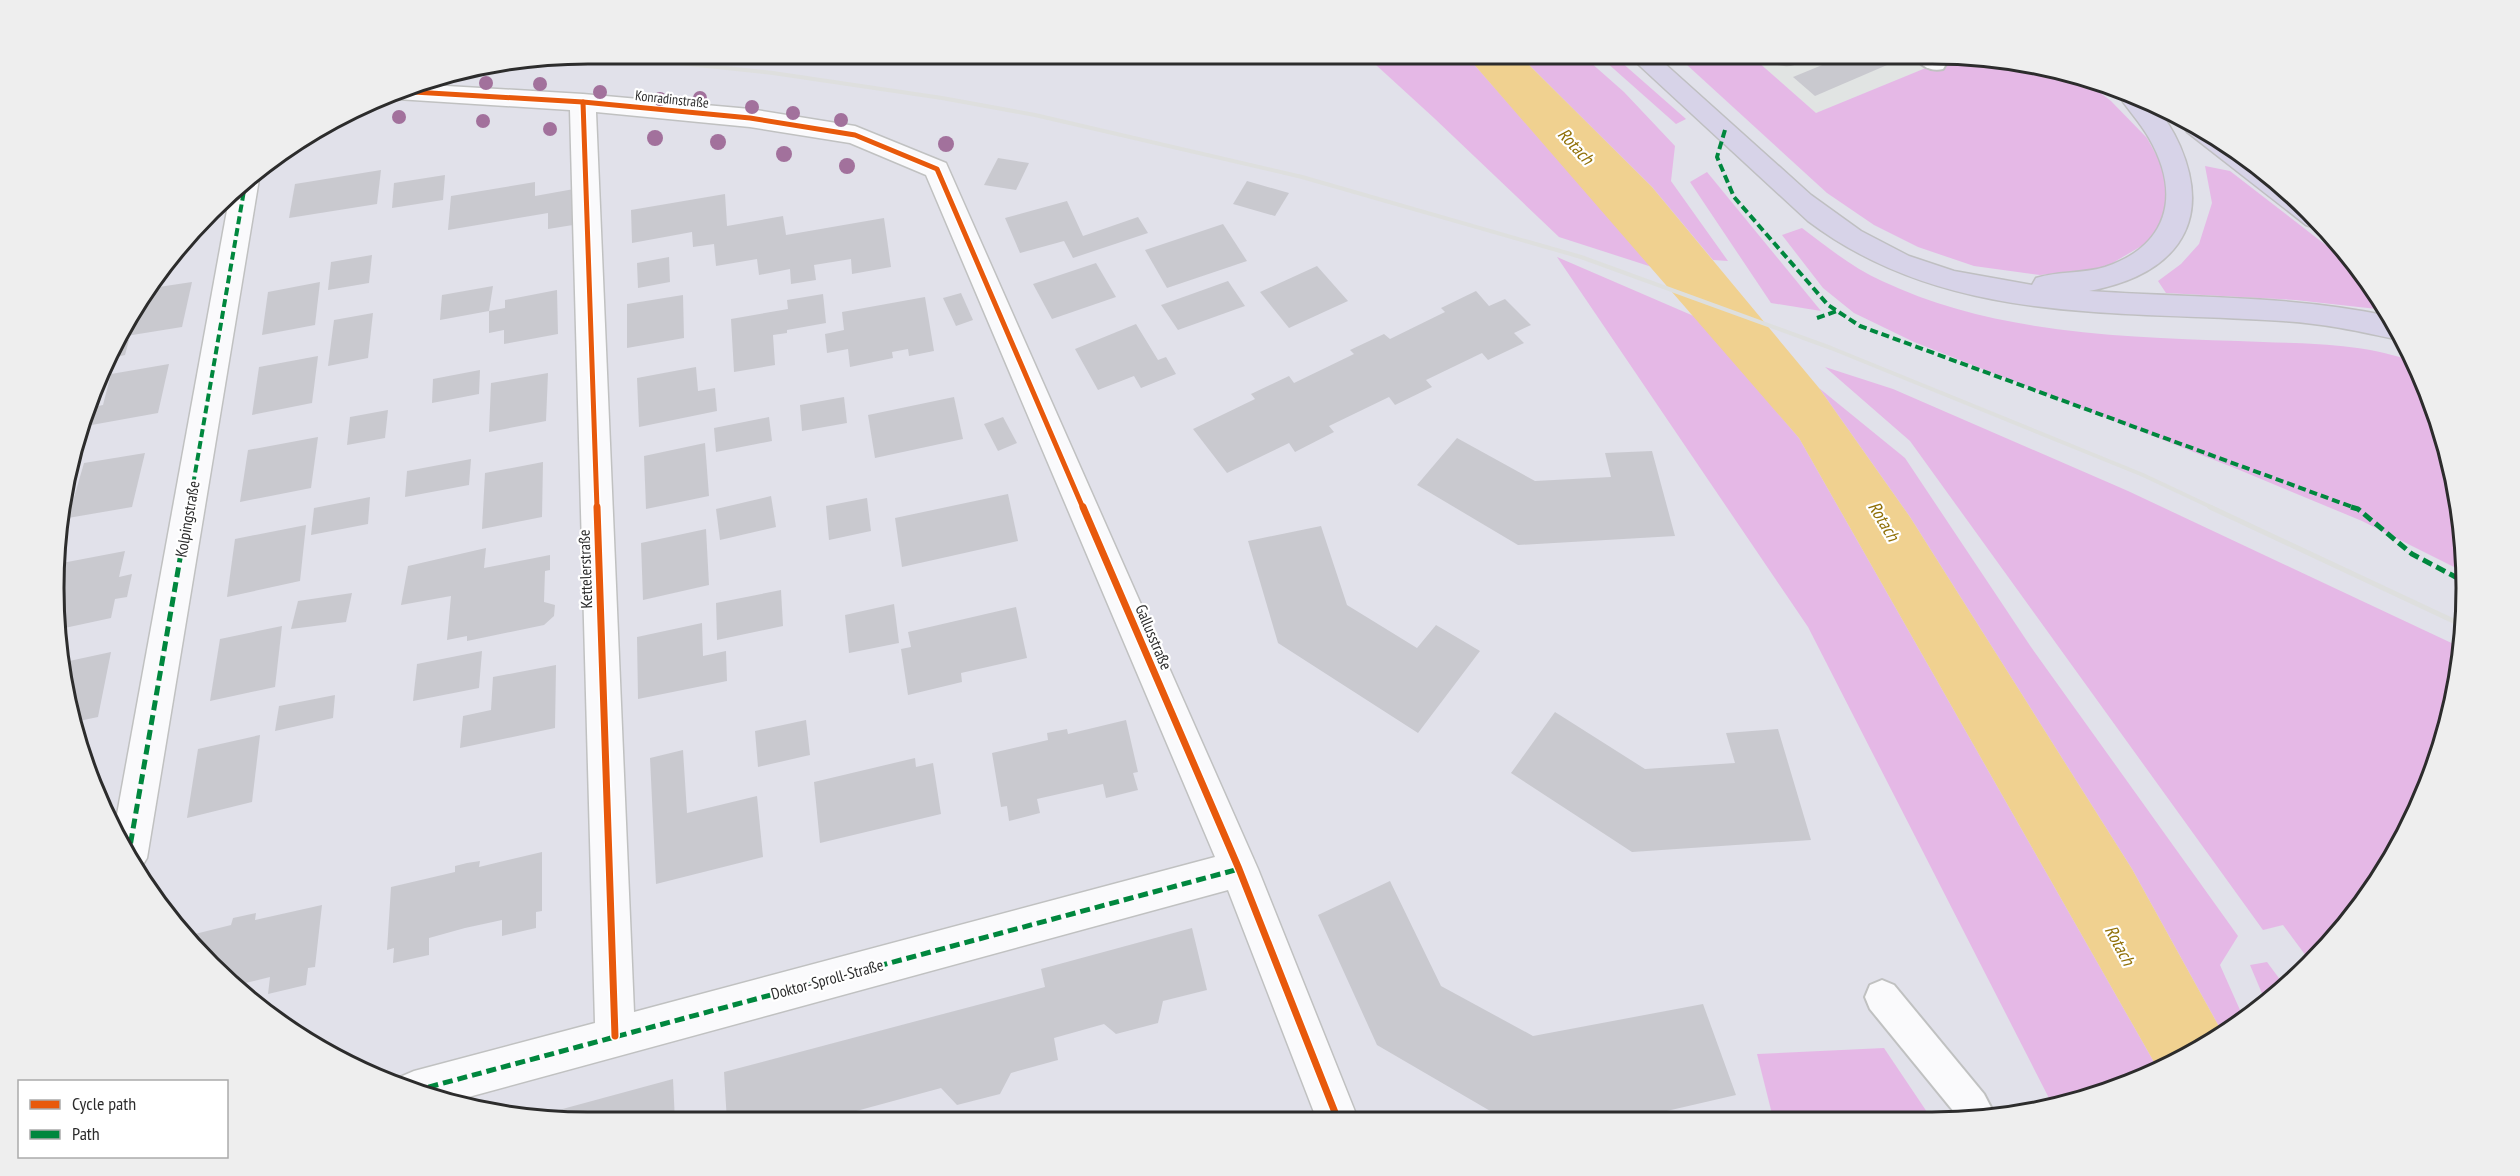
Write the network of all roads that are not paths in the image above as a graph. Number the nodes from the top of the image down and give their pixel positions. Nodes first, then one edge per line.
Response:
1 (1650, 64) edge
2 (419, 92) edge
3 (583, 102) junction
4 (2142, 109) edge
5 (937, 169) joint
6 (243, 194) edge
7 (1978, 286) junction
8 (2385, 325) edge
9 (131, 842) edge
10 (1239, 869) junction
11 (1882, 997) dead end
12 (615, 1036) junction
13 (429, 1087) edge
14 (1974, 1109) edge
15 (1335, 1112) edge

1 - 7 main road
2 - 3 street, Konradinstraße
3 - 5 street, Konradinstraße
3 - 12 street, Kettelerstraße
4 - 7 main road
5 - 10 street, Gallusstraße
6 - 9 street, Kolpingstraße
7 - 8 main road
10 - 12 street, Doktor-Sproll-Straße
10 - 15 street, Gallusstraße
11 - 14 lane
12 - 13 street, Doktor-Sproll-Straße

